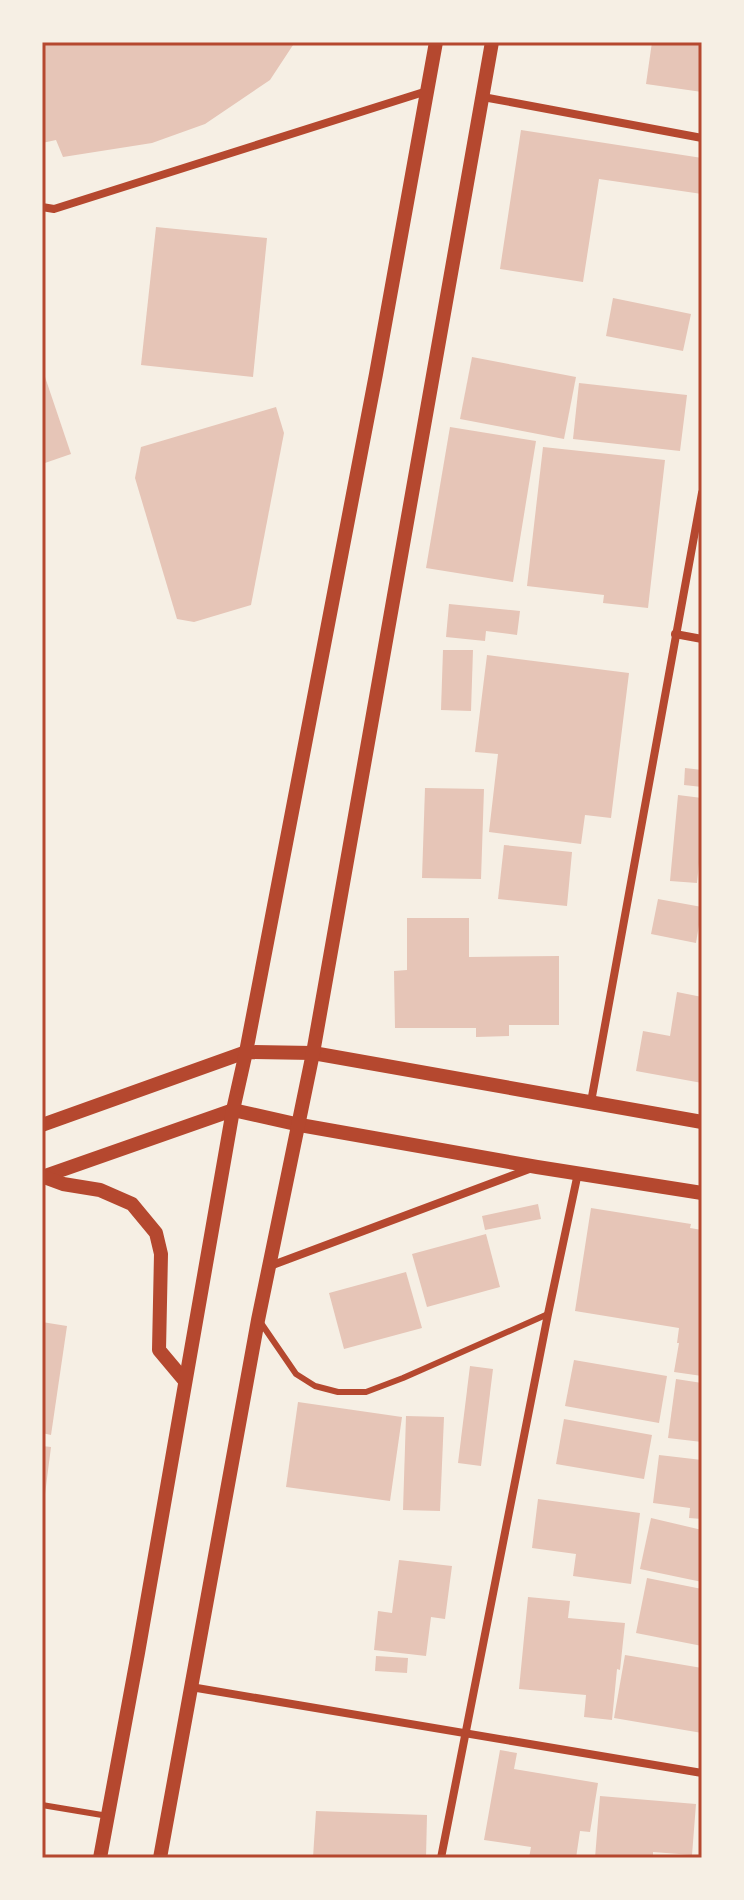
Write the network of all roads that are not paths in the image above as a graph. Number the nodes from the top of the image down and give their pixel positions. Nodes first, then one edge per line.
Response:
1 (436, 42) edge
2 (492, 42) edge
3 (427, 91) junction
4 (483, 97) junction
5 (702, 138) edge
6 (42, 207) edge
7 (702, 493) edge
8 (675, 634) junction
9 (702, 639) edge
10 (246, 1052) junction
11 (313, 1053) junction
12 (591, 1102) junction
13 (233, 1110) junction
14 (702, 1122) edge
15 (42, 1125) edge
16 (300, 1125) junction
17 (537, 1167) junction
18 (578, 1173) junction
19 (43, 1177) edge
20 (702, 1193) edge
21 (270, 1266) junction
22 (548, 1314) junction
23 (258, 1320) junction
24 (185, 1381) junction
25 (191, 1687) junction
26 (465, 1733) junction
27 (702, 1773) edge
28 (42, 1805) edge
29 (108, 1816) junction
30 (100, 1858) edge
31 (160, 1858) edge
32 (441, 1858) edge

1 - 3 street
2 - 4 street
3 - 6 street
3 - 10 street
4 - 5 street
4 - 11 street
7 - 8 street
8 - 9 street
8 - 12 street
10 - 11 street
10 - 13 street
10 - 15 street
11 - 12 street
11 - 16 street
12 - 14 street
13 - 16 street
13 - 19 street
13 - 24 street
16 - 17 street
16 - 21 street
17 - 18 street
17 - 21 street
18 - 20 street
18 - 22 street
19 - 24 street
21 - 23 street
22 - 23 lane
22 - 26 street
23 - 25 street
24 - 29 street
25 - 26 street
25 - 31 street
26 - 27 street
26 - 32 street
28 - 29 lane
29 - 30 street

